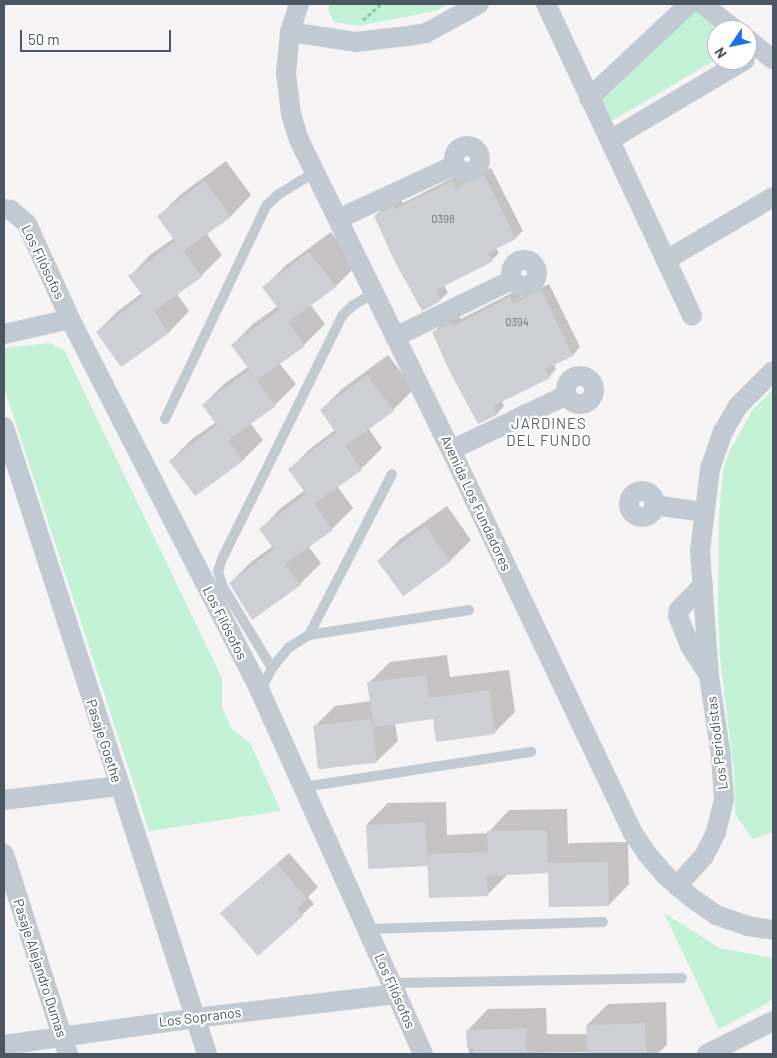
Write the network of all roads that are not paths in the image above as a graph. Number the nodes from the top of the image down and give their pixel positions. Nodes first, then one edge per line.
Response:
1 (299, 4) edge
2 (479, 4) edge
3 (546, 4) edge
4 (689, 4) edge
5 (702, 4) edge
6 (723, 20) edge
7 (290, 32) junction
8 (727, 70) edge
9 (589, 98) junction
10 (610, 140) junction
11 (455, 165) dead end
12 (315, 172) junction
13 (773, 197) edge
14 (4, 208) edge
15 (338, 219) junction
16 (666, 260) junction
17 (512, 280) dead end
18 (374, 293) junction
19 (692, 315) dead end
20 (70, 319) junction
21 (4, 334) edge
22 (395, 337) junction
23 (773, 371) edge
24 (567, 395) dead end
25 (165, 419) dead end
26 (4, 427) edge
27 (451, 450) junction
28 (392, 474) dead end
29 (654, 505) dead end
30 (703, 512) junction
31 (703, 585) junction
32 (468, 610) dead end
33 (309, 635) junction
34 (272, 668) junction
35 (709, 676) junction
36 (260, 691) junction
37 (531, 752) dead end
38 (118, 786) junction
39 (304, 787) junction
40 (4, 800) edge
41 (4, 854) edge
42 (677, 886) junction
43 (604, 922) dead end
44 (368, 929) junction
45 (773, 930) edge
46 (682, 978) dead end
47 (395, 989) junction
48 (195, 1018) junction
49 (773, 1021) edge
50 (4, 1045) edge
51 (65, 1045) edge
52 (206, 1054) edge
53 (423, 1054) edge
54 (707, 1054) edge

1 - 7 street, Avenida Los Fundadores
2 - 7 street
3 - 9 street
4 - 9 street
5 - 6 street
7 - 12 street, Avenida Los Fundadores
8 - 10 street
9 - 10 street
10 - 16 street
11 - 15 street
12 - 15 street, Avenida Los Fundadores
12 - 25 lane
13 - 16 street
14 - 20 street, Los Filósofos
15 - 18 street, Avenida Los Fundadores
16 - 19 street
17 - 22 street
18 - 22 street, Avenida Los Fundadores
18 - 34 lane
20 - 21 street
20 - 36 street, Los Filósofos
22 - 27 street, Avenida Los Fundadores
23 - 30 street, Los Periodistas
24 - 27 street
26 - 38 street, Pasaje Goethe
27 - 42 street, Avenida Los Fundadores
28 - 33 lane
29 - 30 street
30 - 31 street, Los Periodistas
31 - 35 street, Los Periodistas
31 - 35 street, Los Periodistas
32 - 33 lane
33 - 34 lane
34 - 36 lane
35 - 42 street, Los Periodistas
36 - 39 street, Los Filósofos
37 - 39 lane
38 - 40 street
38 - 48 street, Pasaje Goethe
39 - 44 street, Los Filósofos
41 - 51 street, Pasaje Alejandro Dumas
42 - 45 street, Avenida Los Fundadores
43 - 44 lane
44 - 47 street, Los Filósofos
46 - 47 lane
47 - 48 street, Los Sopranos
47 - 53 street, Los Filósofos
48 - 51 street, Los Sopranos
48 - 52 street, Pasaje Goethe
49 - 54 street
50 - 51 street, Los Sopranos

